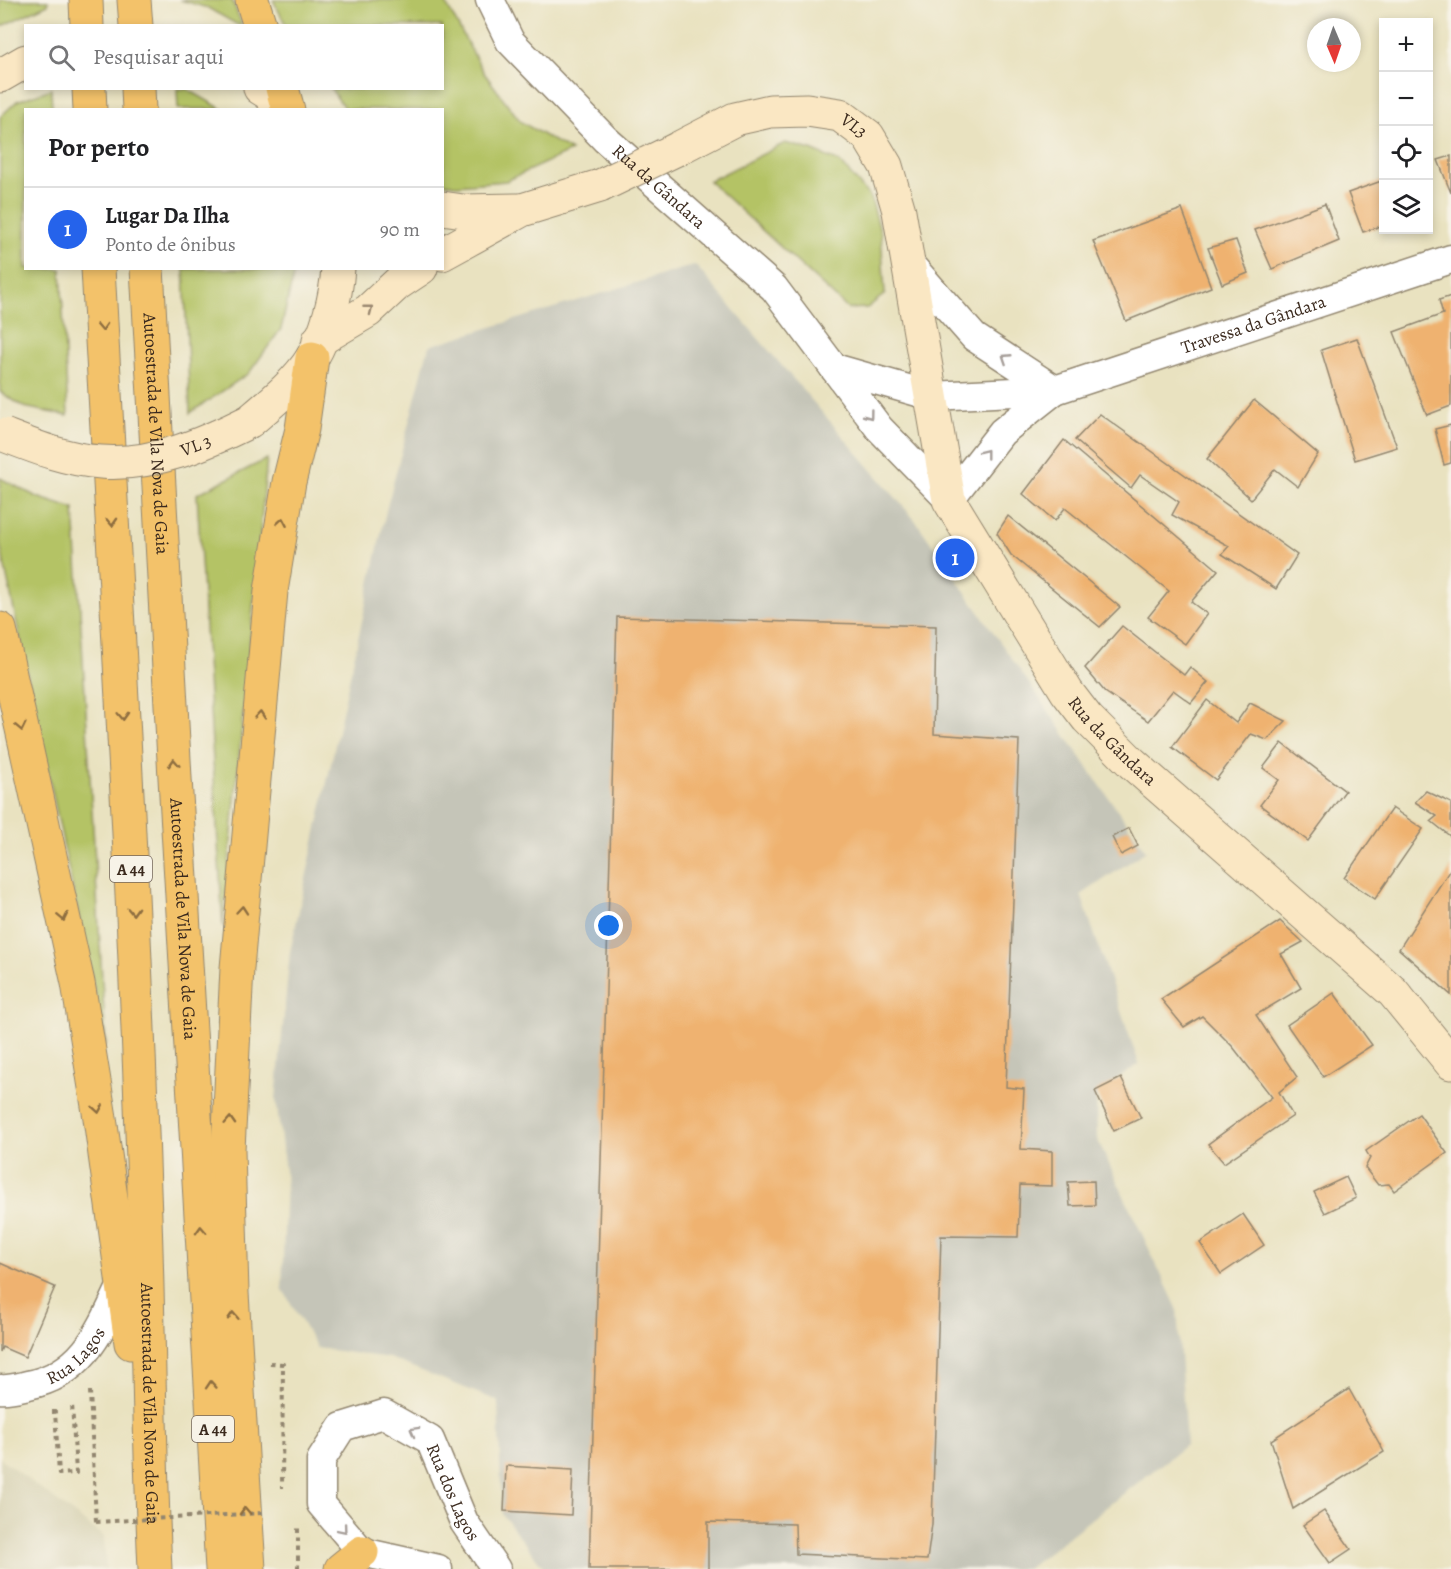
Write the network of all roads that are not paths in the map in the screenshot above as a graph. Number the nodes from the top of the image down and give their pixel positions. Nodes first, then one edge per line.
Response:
1 (86, 0) edge
2 (134, 0) edge
3 (252, 0) edge
4 (490, 0) edge
5 (87, 24) edge
6 (136, 24) edge
7 (259, 24) edge
8 (24, 61) edge
9 (0, 76) edge
10 (89, 90) edge
11 (138, 90) edge
12 (263, 90) edge
13 (283, 90) edge
14 (90, 108) edge
15 (139, 108) edge
16 (281, 108) edge
17 (287, 108) edge
18 (444, 208) edge
19 (522, 210) junction
20 (444, 253) edge
21 (1451, 259) edge
22 (908, 262) junction
23 (98, 270) edge
24 (147, 270) edge
25 (338, 270) edge
26 (418, 270) edge
27 (316, 349) junction
28 (834, 368) junction
29 (1055, 390) junction
30 (932, 396) junction
31 (2, 434) edge
32 (949, 500) junction
33 (0, 629) edge
34 (1451, 1063) edge
35 (122, 1285) junction
36 (0, 1389) edge
37 (151, 1470) junction
38 (352, 1560) edge
39 (408, 1565) edge
40 (155, 1569) edge
41 (222, 1569) edge
42 (249, 1569) edge
43 (438, 1569) edge
44 (496, 1569) edge

1 - 5 highway
2 - 6 highway
3 - 7 highway
4 - 28 street, Rua da Gândara
8 - 9 main road
10 - 14 highway
11 - 15 highway
12 - 16 main road
13 - 17 highway
18 - 19 main road
19 - 20 main road
19 - 22 main road, VL3, bridge
21 - 29 street, Travessa da Gândara
29 -> 22 street
22 - 30 main road, VL3
23 -> 37 highway, Autoestrada de Vila Nova de Gaia / A 44
41 -> 24 highway, Autoestrada de Vila Nova de Gaia / A 44
25 - 27 main road, VL 3
27 -> 26 main road, VL 3
27 - 31 main road, VL 3, bridge
42 -> 27 highway
28 - 30 street
28 -> 32 street, Rua da Gândara
29 - 30 street, Travessa da Gândara
32 -> 29 street, Travessa da Gândara
30 - 32 main road, VL3
32 - 34 main road, Rua da Gândara
33 -> 35 highway
35 - 36 street, Rua Lagos
35 - 37 highway
37 - 40 highway, Autoestrada de Vila Nova de Gaia / A 44
38 - 39 street, Rua dos Lagos
44 -> 38 street, Rua dos Lagos
39 - 43 street, Rua dos Lagos

